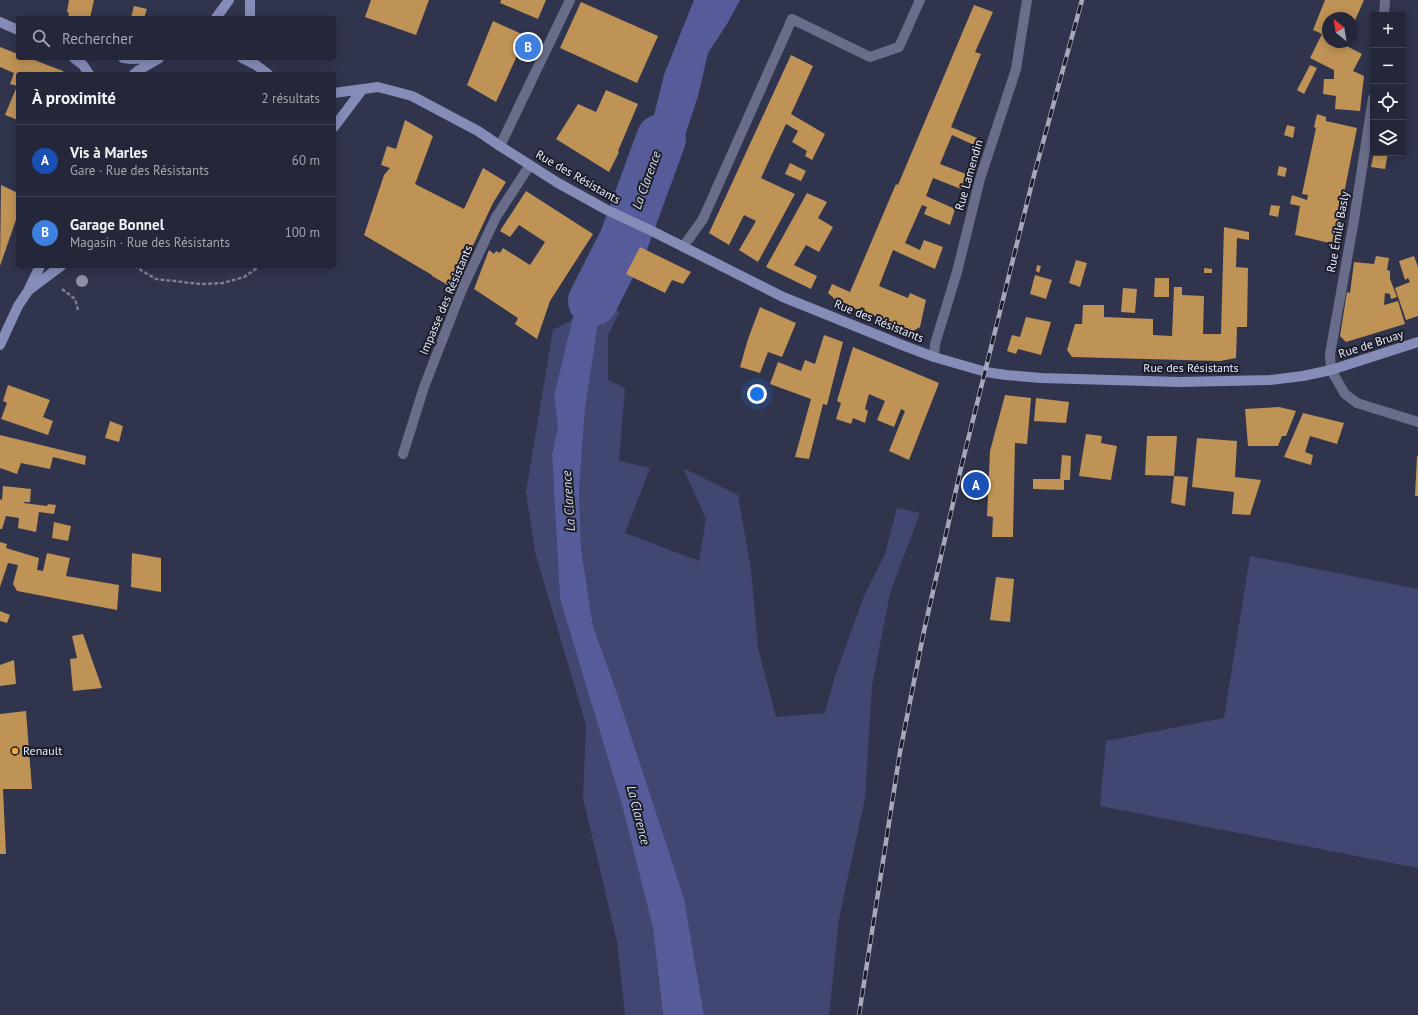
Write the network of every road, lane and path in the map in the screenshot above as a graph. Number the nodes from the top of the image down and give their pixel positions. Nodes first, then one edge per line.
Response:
1 (229, 0) edge
2 (250, 0) edge
3 (570, 0) edge
4 (920, 0) edge
5 (1028, 0) edge
6 (1385, 0) edge
7 (1384, 12) edge
8 (217, 16) edge
9 (250, 16) edge
10 (0, 22) edge
11 (16, 29) edge
12 (77, 60) edge
13 (156, 60) edge
14 (255, 62) edge
15 (88, 72) edge
16 (136, 72) edge
17 (266, 72) edge
18 (362, 90) junction
19 (336, 93) edge
20 (1370, 117) edge
21 (336, 123) edge
22 (500, 146) junction
23 (530, 165) junction
24 (683, 247) junction
25 (39, 268) edge
26 (58, 268) edge
27 (137, 268) edge
28 (257, 268) edge
29 (47, 276) junction
30 (28, 291) junction
31 (78, 310) dead end
32 (1418, 342) edge
33 (0, 345) edge
34 (934, 357) junction
35 (1331, 370) junction
36 (1418, 422) edge
37 (403, 454) dead end

1 - 8 main road
2 - 9 main road
3 - 22 street
4 - 24 street
5 - 34 street, Rue Lamendin
6 - 7 street
10 - 11 main road
12 - 15 main road
13 - 16 main road
14 - 17 main road
18 - 19 main road, Rue des Résistants
18 - 21 main road
18 - 22 main road, Rue des Résistants
20 - 35 street, Rue Émile Basly
22 - 23 main road, Rue des Résistants
23 - 24 main road, Rue des Résistants
23 - 37 street, Impasse des Résistants
24 - 34 main road, Rue des Résistants
25 - 30 main road
26 - 29 main road
27 - 28 path
29 - 30 main road
29 - 31 path
30 - 33 main road
32 - 35 main road, Rue de Bruay
34 - 35 main road, Rue des Résistants
35 - 36 street

